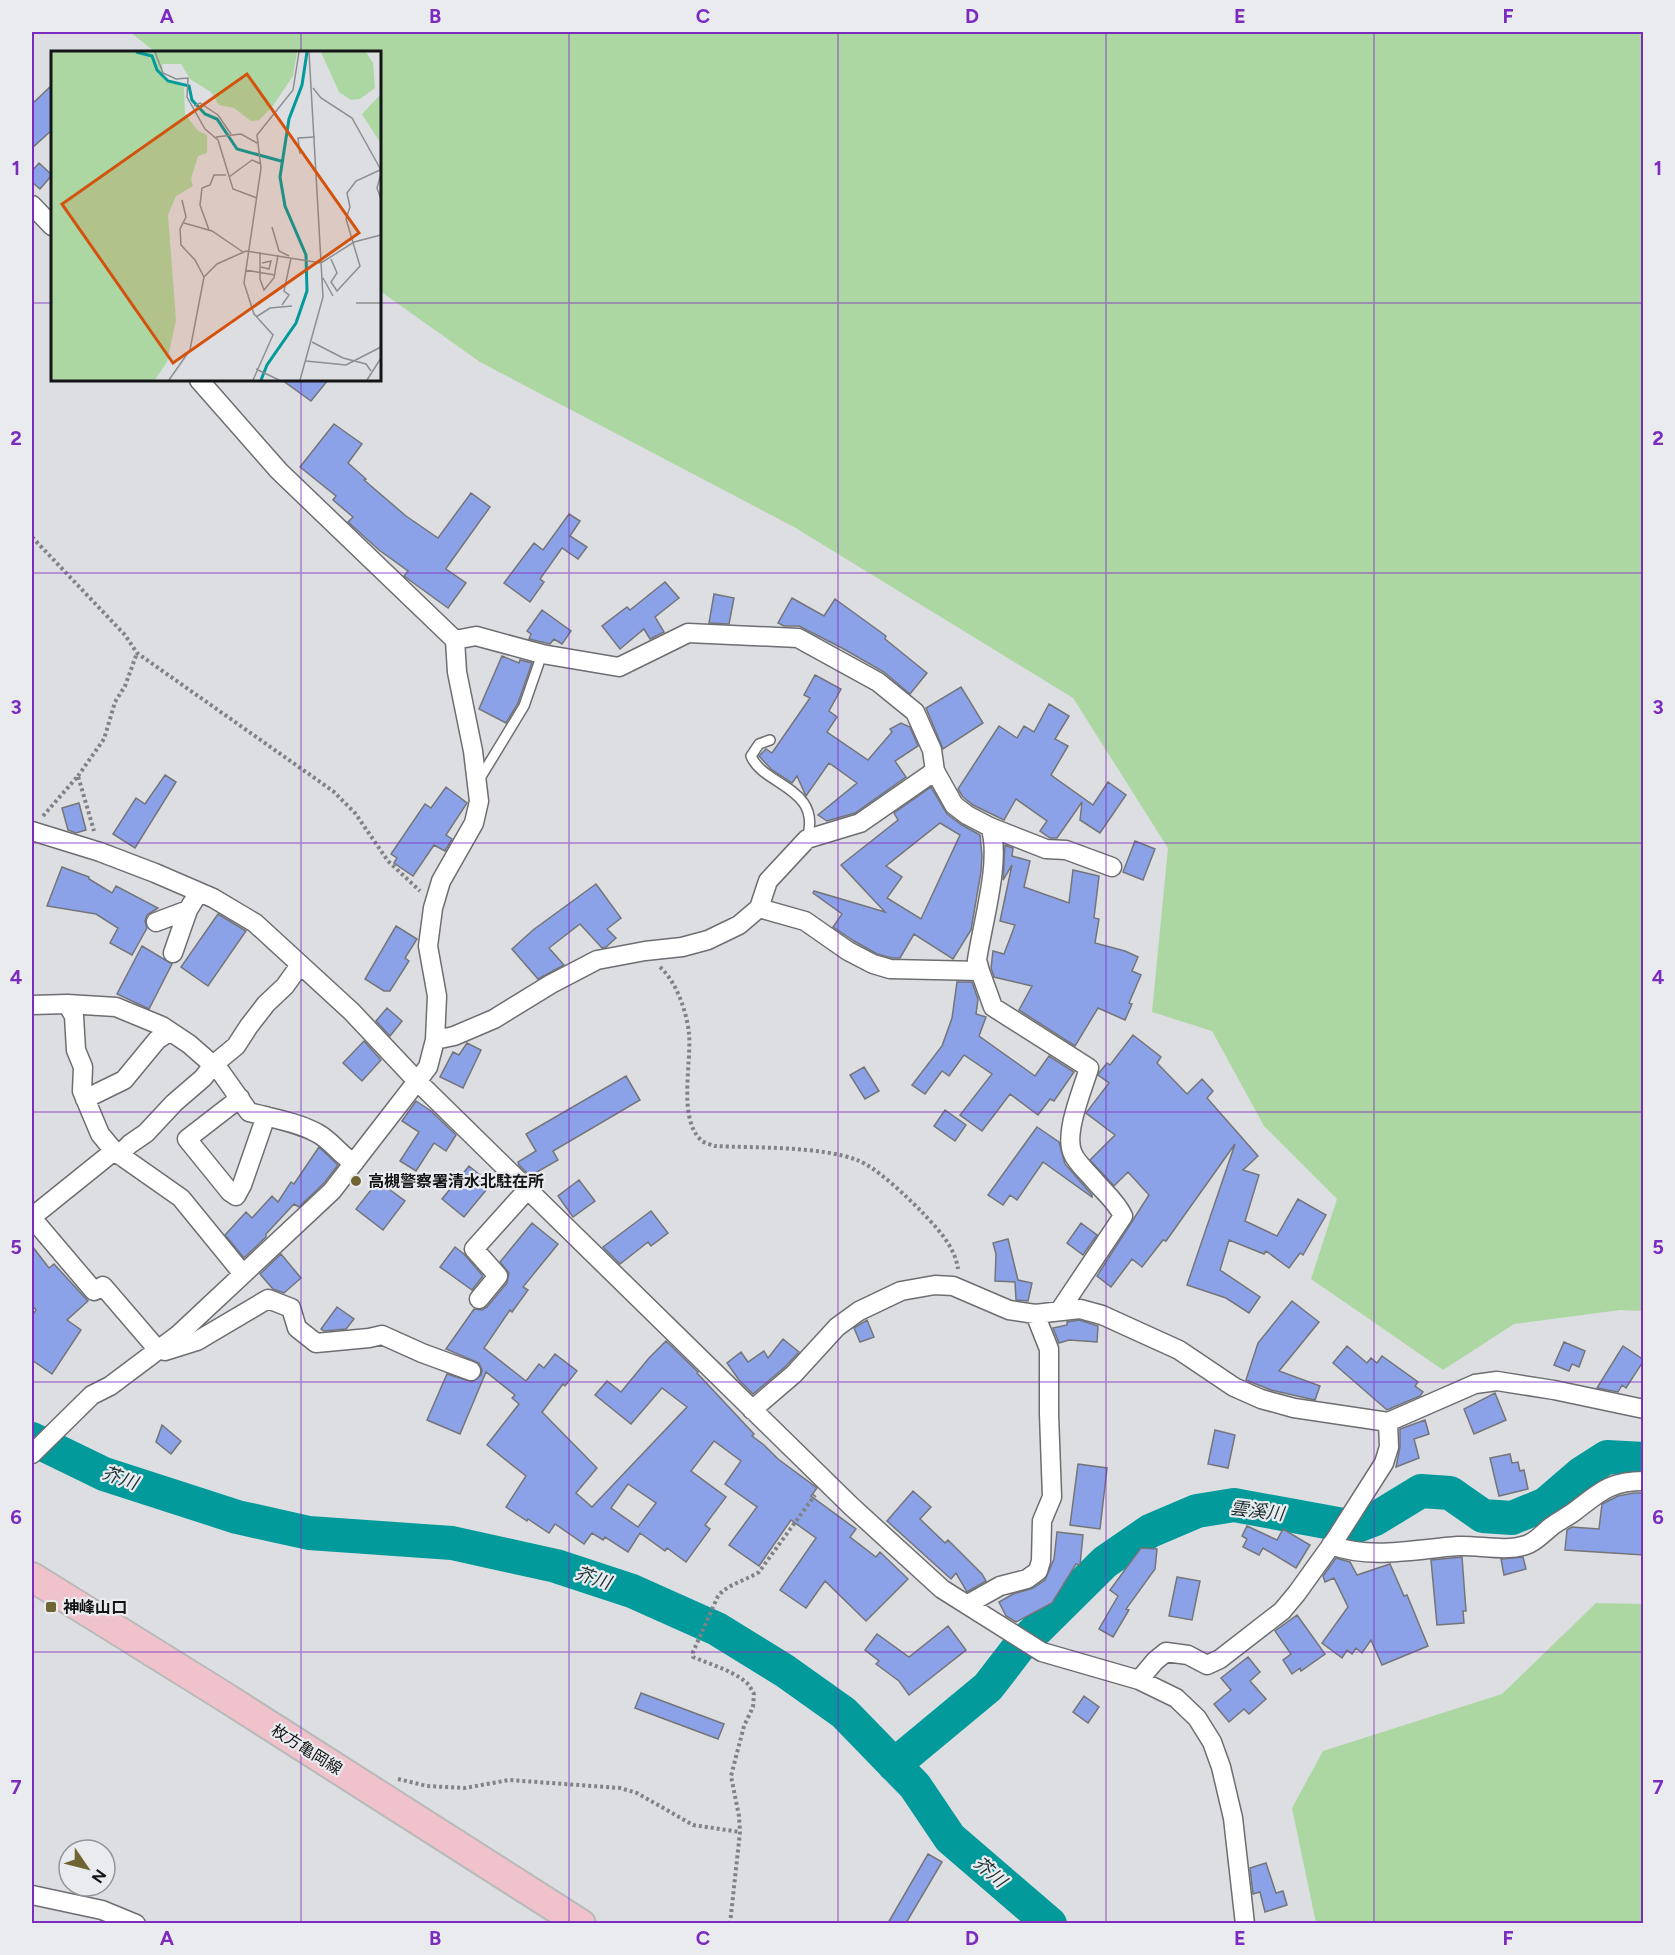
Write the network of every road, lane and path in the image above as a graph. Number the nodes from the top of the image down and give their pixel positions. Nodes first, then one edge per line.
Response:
1 (32, 205) edge
2 (51, 225) edge
3 (200, 381) edge
4 (32, 537) edge
5 (455, 640) junction
6 (137, 653) junction
7 (542, 654) junction
8 (770, 740) dead end
9 (935, 771) junction
10 (78, 776) junction
11 (477, 782) junction
12 (35, 826) edge
13 (990, 827) junction
14 (807, 839) junction
15 (100, 852) junction
16 (1112, 867) dead end
17 (199, 892) junction
18 (435, 903) junction
19 (759, 908) junction
20 (188, 910) junction
21 (156, 922) dead end
22 (645, 951) junction
23 (173, 953) dead end
24 (300, 965) junction
25 (980, 971) junction
26 (67, 1004) junction
27 (32, 1005) edge
28 (169, 1032) junction
29 (435, 1040) junction
30 (213, 1065) junction
31 (417, 1081) junction
32 (240, 1098) junction
33 (85, 1099) junction
34 (266, 1116) junction
35 (116, 1153) junction
36 (354, 1163) junction
37 (528, 1189) junction
38 (32, 1219) edge
39 (243, 1274) junction
40 (960, 1289) junction
41 (479, 1299) dead end
42 (1059, 1310) junction
43 (1035, 1314) junction
44 (153, 1353) junction
45 (471, 1371) dead end
46 (1644, 1409) edge
47 (752, 1410) junction
48 (1388, 1422) junction
49 (32, 1454) edge
50 (825, 1481) junction
51 (1644, 1481) edge
52 (1333, 1543) junction
53 (32, 1577) edge
54 (968, 1604) junction
55 (1139, 1680) junction
56 (364, 1786) junction
57 (740, 1832) junction
58 (32, 1895) edge
59 (136, 1923) edge
60 (581, 1923) edge
61 (730, 1923) edge
62 (1245, 1923) edge

1 - 2 street
3 - 5 street
4 - 6 path
5 - 7 street
5 - 11 street
6 - 10 path
6 - 18 path
7 - 9 street
7 - 11 lane
8 - 14 lane
9 - 13 street
9 - 14 street
10 - 12 path
10 - 15 path
11 - 18 street
12 - 15 street
13 - 16 street
13 - 25 street
14 - 19 street
15 - 17 street
17 - 20 street
17 - 24 street
18 - 29 street
19 - 22 street
19 - 25 street
20 - 21 street
20 - 23 street
22 - 29 street
22 - 40 path
24 - 30 street
24 - 31 street
25 - 42 street
26 - 27 street
26 - 28 street
26 - 33 street
28 - 30 street
28 - 33 street
29 - 31 street
30 - 32 street
30 - 35 street
31 - 36 street
31 - 37 street
32 - 34 street
32 - 34 street
33 - 35 street
34 - 36 street
35 - 38 street
35 - 39 street
36 - 39 street
37 - 41 street
37 - 47 street
38 - 44 street
39 - 44 street
40 - 43 street
40 - 47 street
42 - 43 street
42 - 48 street
43 - 54 street
44 - 45 street
44 - 49 street
46 - 48 street
47 - 50 street
48 - 52 street
50 - 54 street
50 - 57 path
51 - 52 street
52 - 55 street
53 - 56 main road, 枚方亀岡線
54 - 55 street
55 - 62 street
56 - 57 path
56 - 60 main road, 枚方亀岡線
57 - 61 path
58 - 59 street

